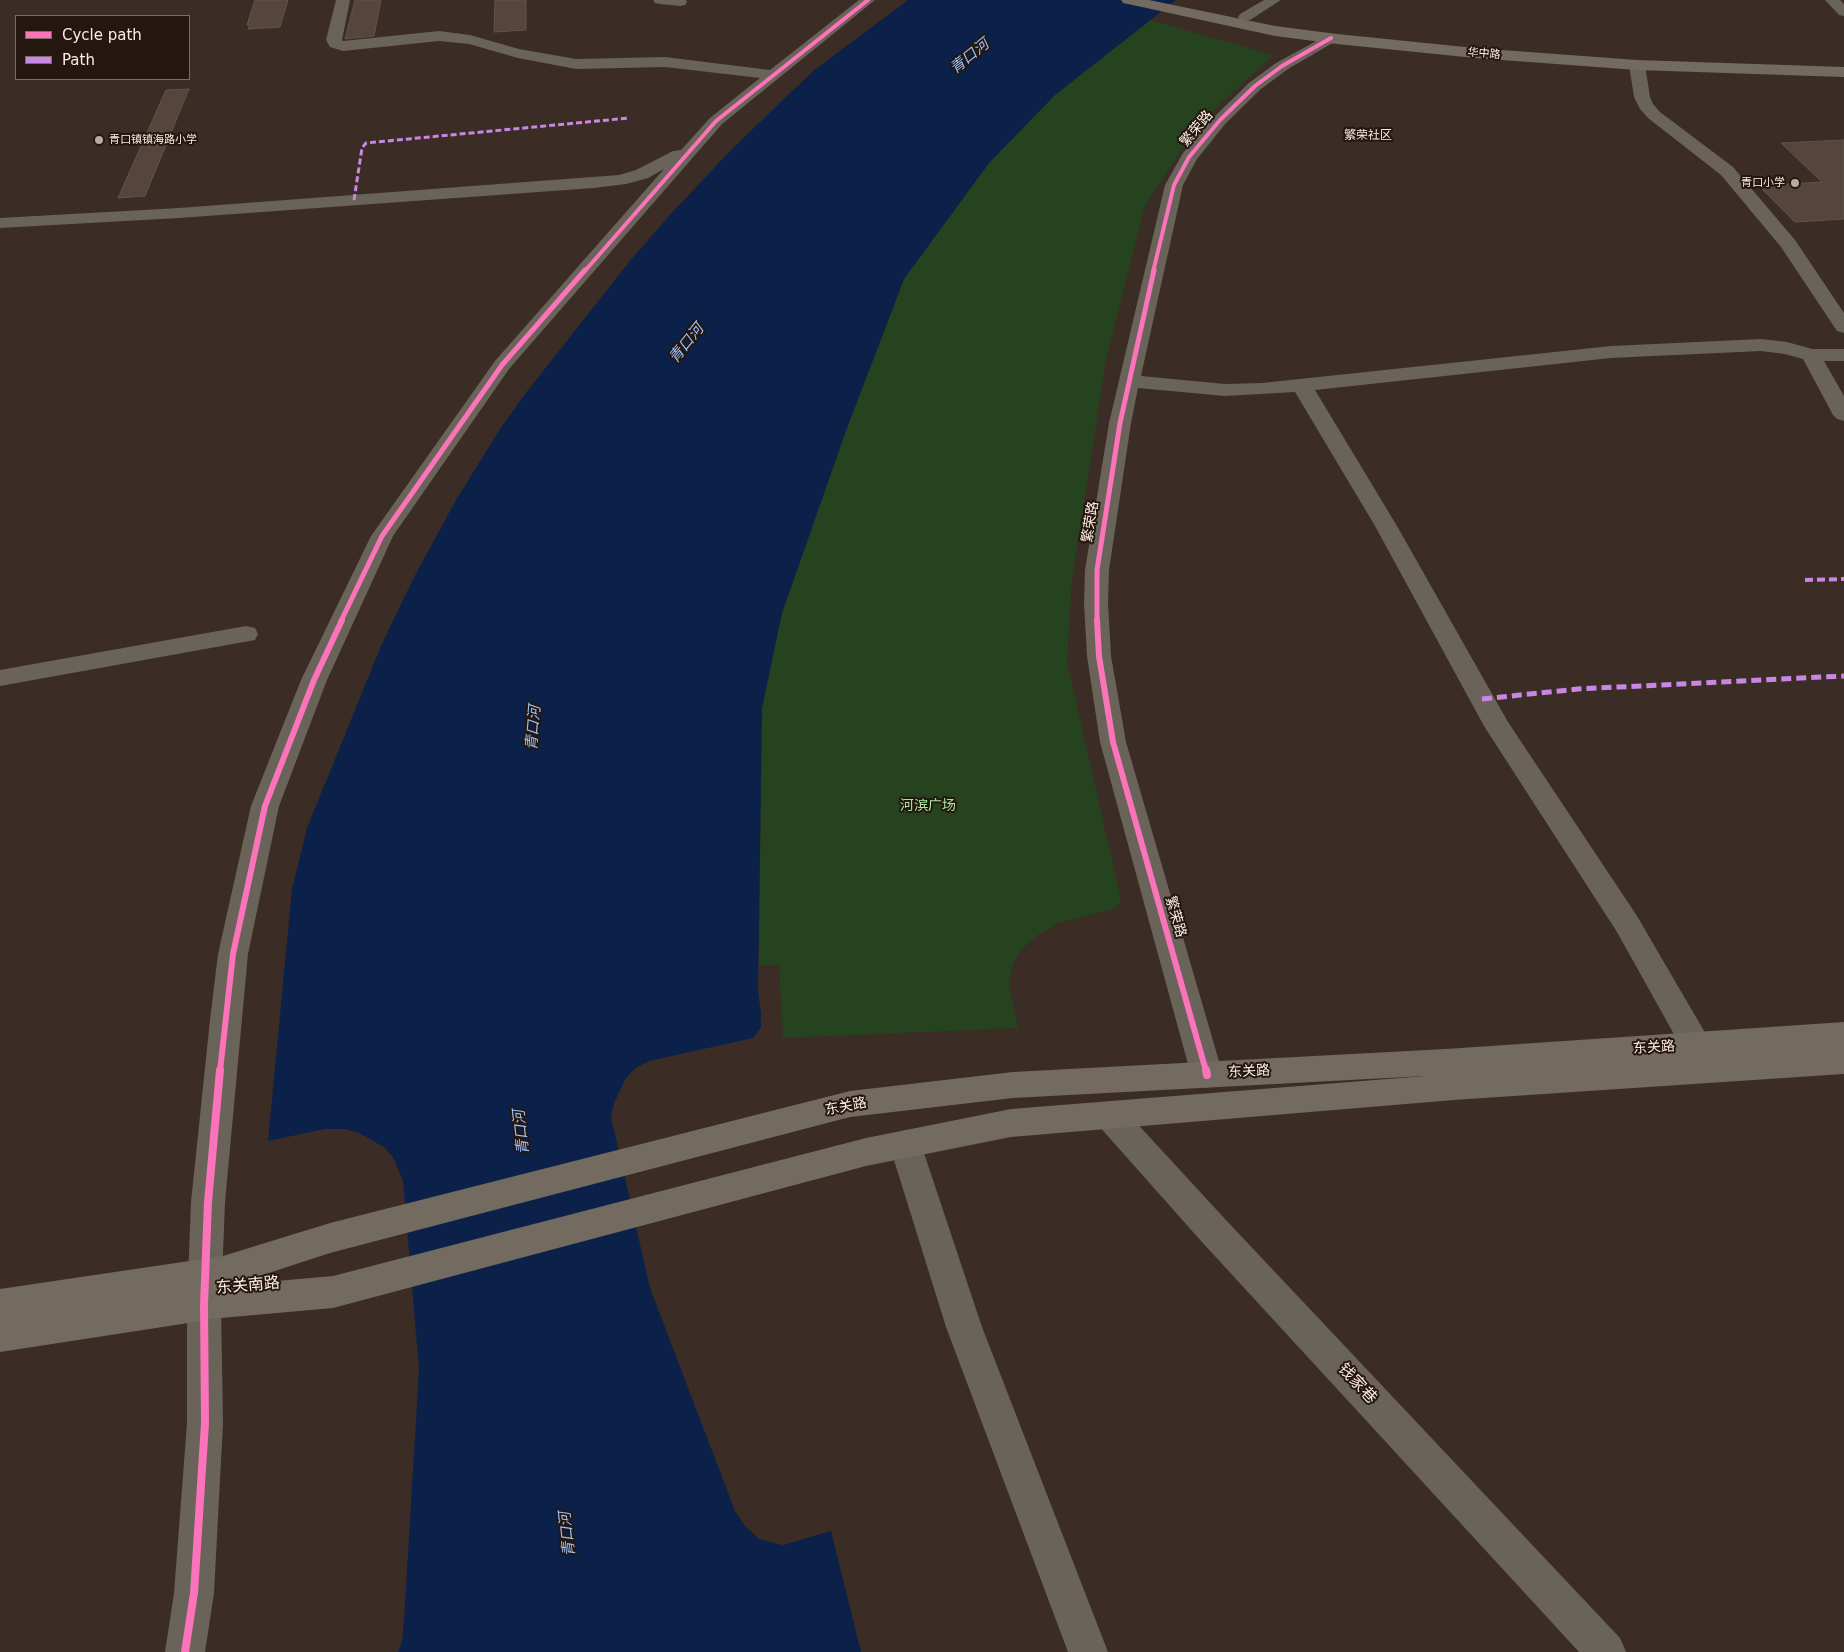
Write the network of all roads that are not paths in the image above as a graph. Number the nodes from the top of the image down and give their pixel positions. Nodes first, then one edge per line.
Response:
1 (344, 0) edge
2 (660, 0) edge
3 (868, 0) edge
4 (1128, 0) edge
5 (1274, 0) edge
6 (1832, 0) edge
7 (680, 2) dead end
8 (1173, 5) edge
9 (1844, 12) edge
10 (1245, 17) junction
11 (1331, 38) junction
12 (1844, 64) edge
13 (1637, 65) junction
14 (1844, 72) edge
15 (773, 75) junction
16 (693, 147) junction
17 (0, 223) edge
18 (1844, 327) edge
19 (1811, 355) junction
20 (1844, 355) edge
21 (1129, 381) junction
22 (1301, 384) junction
23 (1844, 415) edge
24 (246, 634) dead end
25 (0, 678) edge
26 (1844, 1035) edge
27 (1696, 1045) junction
28 (1844, 1060) edge
29 (1206, 1074) junction
30 (1109, 1114) junction
31 (906, 1144) junction
32 (646, 1210) joint
33 (403, 1219) joint
34 (205, 1290) junction
35 (0, 1305) edge
36 (0, 1335) edge
37 (185, 1652) edge
38 (1088, 1652) edge
39 (1606, 1652) edge

1 - 15 street
2 - 7 street
3 - 15 street
4 - 8 main road, 华中路
5 - 10 street
6 - 9 street
8 - 10 main road, 华中路
8 - 11 main road, 华中路
10 - 12 main road, 华中路
11 - 13 main road, 华中路
11 - 21 street, 繁荣路
13 - 14 main road, 华中路
13 - 18 street
15 - 16 street
16 - 17 street
16 - 34 street
19 - 20 street
19 - 22 street
19 - 23 street
21 - 22 street
21 - 29 street, 繁荣路
22 - 27 street
24 - 25 street
26 - 27 main road, 东关路
27 - 29 main road, 东关路
28 - 30 main road, 东关路
29 - 33 main road, 东关路
30 - 31 main road, 东关路
30 - 39 street, 钱家巷
31 - 32 main road, 东关路
31 - 38 street
32 - 34 main road, 东关南路
33 - 34 main road, 东关南路
34 - 35 main road, 东关南路
34 - 36 main road, 东关南路
34 - 37 street

